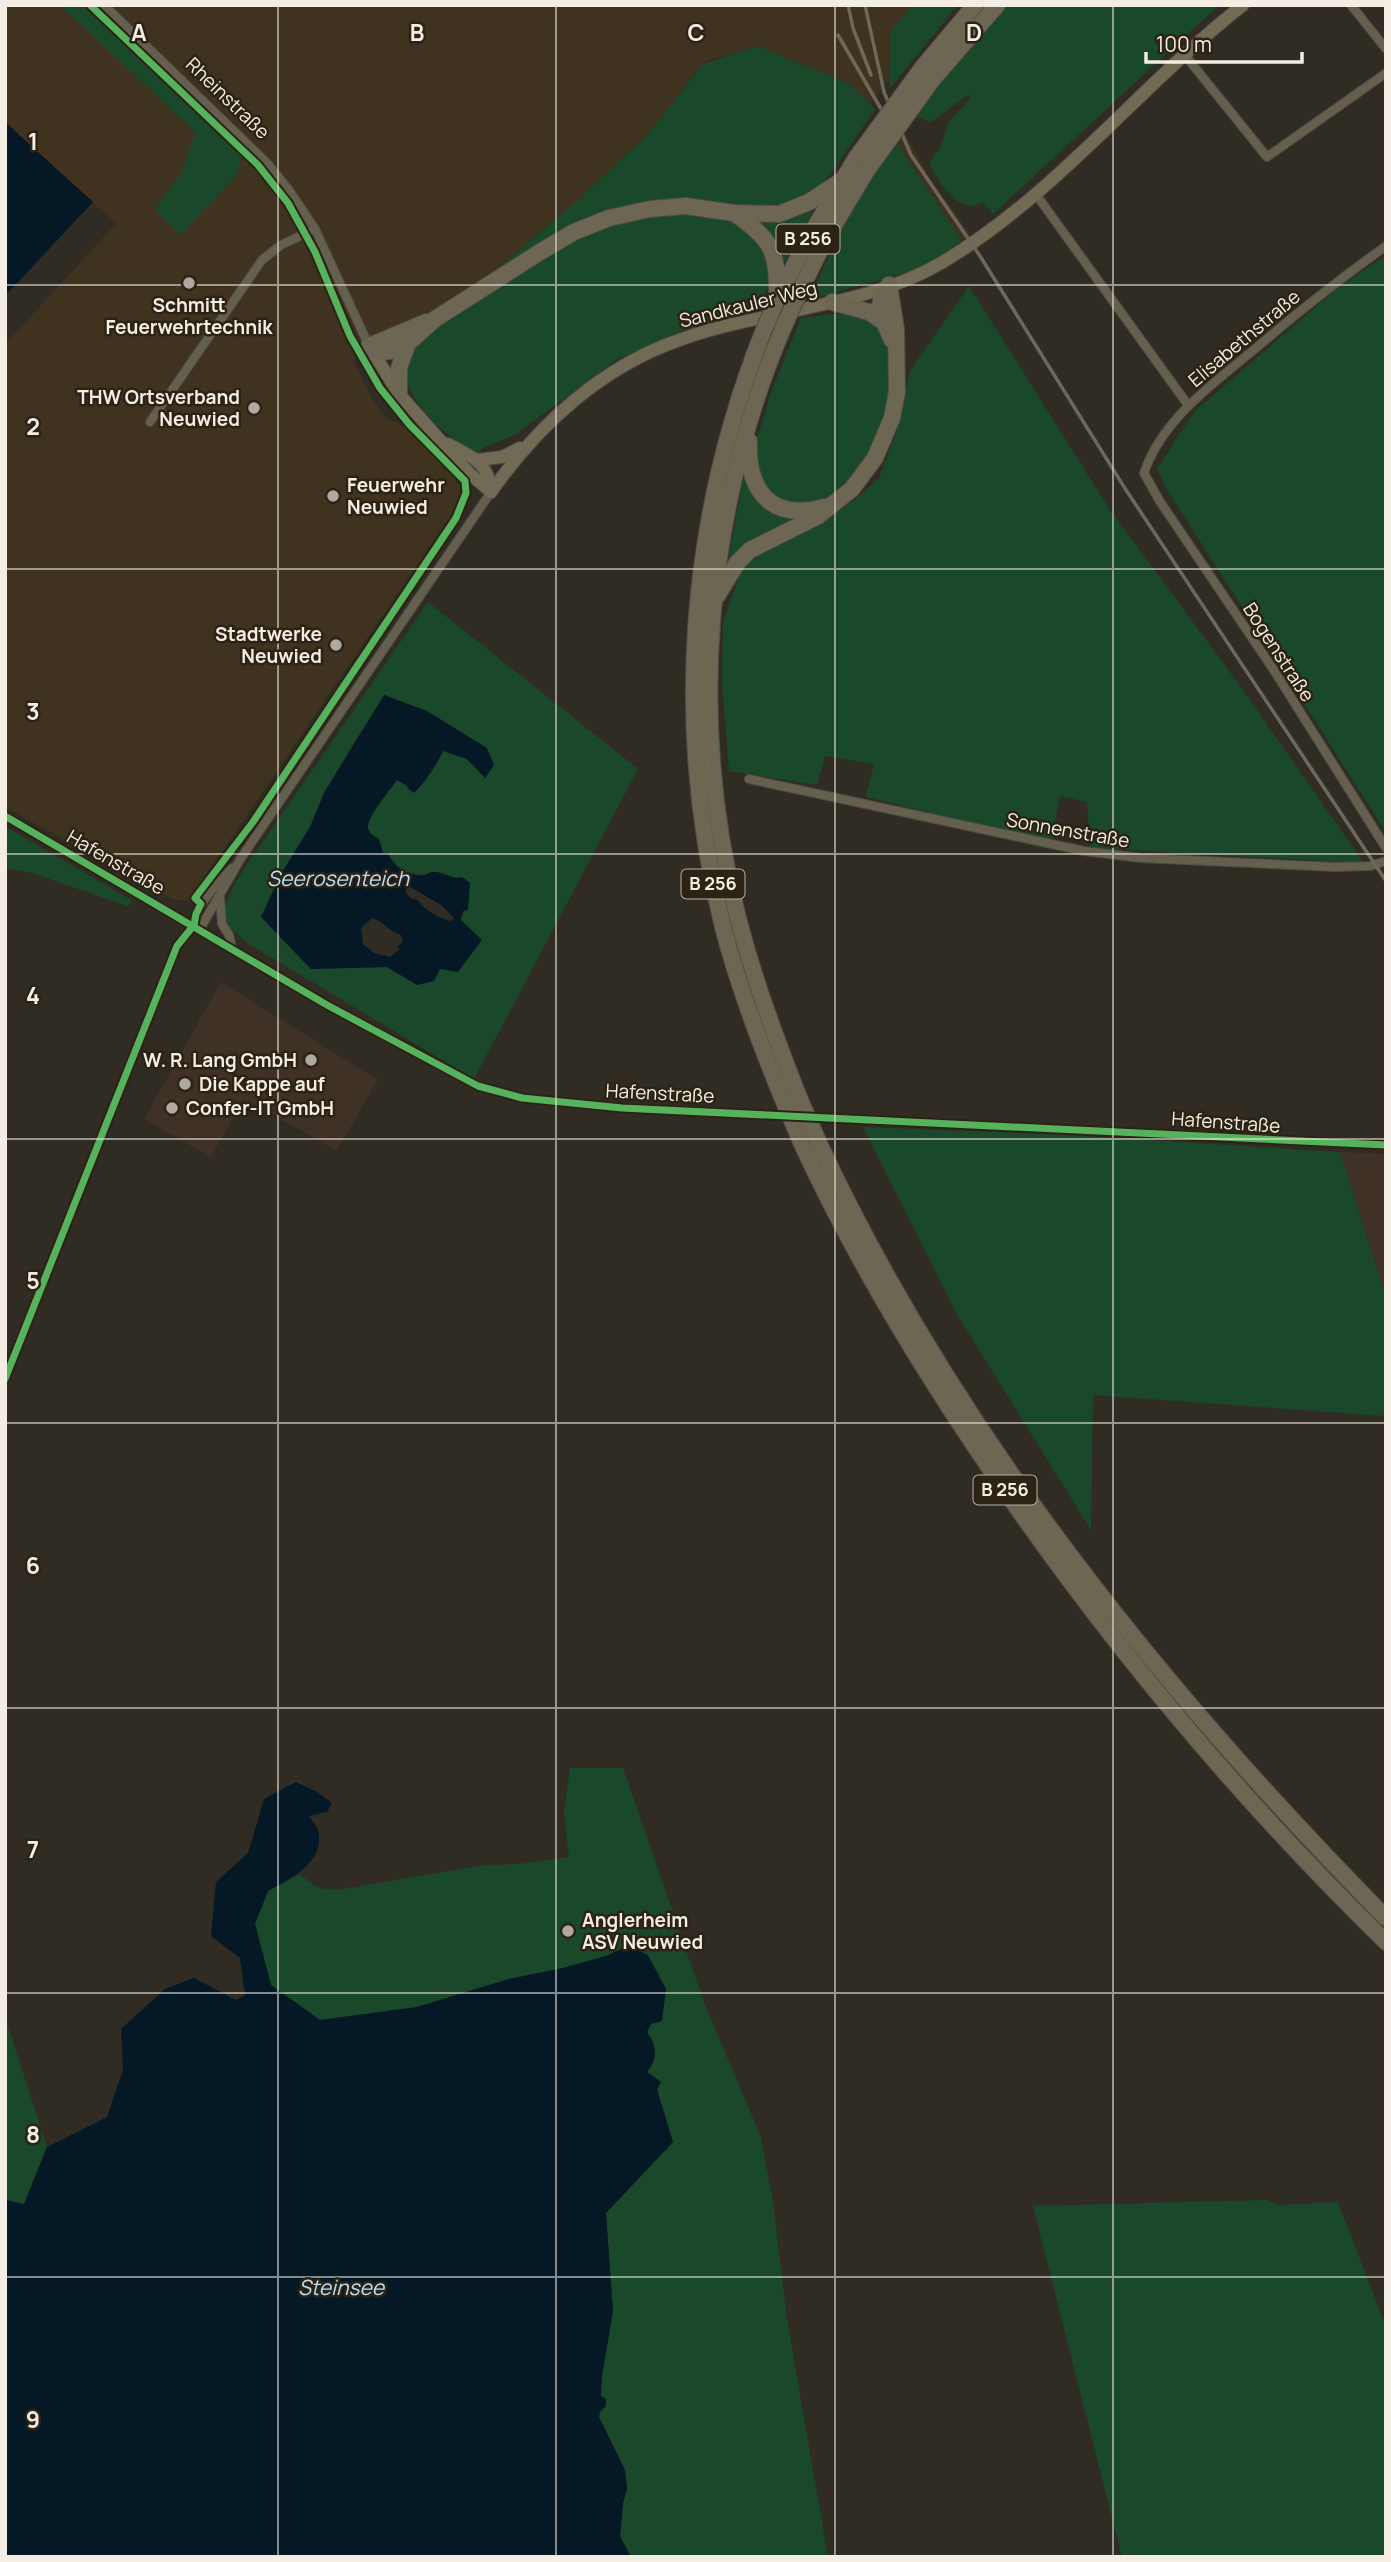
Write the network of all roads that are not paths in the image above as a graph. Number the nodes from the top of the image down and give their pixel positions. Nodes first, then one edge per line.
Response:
1 (104, 5) edge
2 (975, 5) edge
3 (997, 5) edge
4 (1243, 5) edge
5 (1351, 5) edge
6 (1386, 50) edge
7 (1184, 54) junction
8 (1386, 73) edge
9 (861, 164) junction
10 (841, 181) junction
11 (1035, 193) junction
12 (734, 213) junction
13 (315, 229) junction
14 (1386, 246) edge
15 (889, 285) junction
16 (777, 299) junction
17 (832, 303) junction
18 (435, 319) junction
19 (884, 322) junction
20 (408, 343) junction
21 (369, 346) junction
22 (895, 349) junction
23 (399, 394) junction
24 (1188, 405) junction
25 (750, 417) junction
26 (150, 422) dead end
27 (441, 440) junction
28 (529, 441) junction
29 (477, 460) junction
30 (1144, 473) joint
31 (491, 492) junction
32 (830, 506) junction
33 (713, 604) junction
34 (749, 779) dead end
35 (5, 816) edge
36 (1386, 848) edge
37 (241, 858) junction
38 (1386, 861) edge
39 (220, 898) junction
40 (197, 927) junction
41 (232, 948) junction
42 (790, 1096) junction
43 (810, 1141) junction
44 (1386, 1145) edge
45 (1386, 1918) edge
46 (1386, 1942) edge

1 - 13 street, Rheinstraße
2 - 9 highway, B 256, bridge
3 - 9 highway, B 256, bridge
4 - 7 street, Sandkauler Weg
5 - 6 street
7 - 8 street
7 - 11 street, Sandkauler Weg
9 - 10 highway, B 256
9 - 25 highway, B 256, bridge
10 - 12 highway
10 - 16 highway, B 256
11 - 15 street, Sandkauler Weg
11 - 24 street
12 - 16 highway
12 - 18 highway
13 - 21 street, Rheinstraße
13 - 26 street
14 - 24 street, Elisabethstraße
15 - 17 street, Sandkauler Weg
15 - 19 highway
15 - 22 highway
16 - 42 highway, B 256, bridge
17 - 19 highway
17 - 28 street, Sandkauler Weg
18 - 20 highway
18 - 21 highway
19 - 22 highway
20 - 21 highway
20 - 23 highway
21 - 23 street, Rheinstraße
22 - 32 highway
23 - 27 street, Rheinstraße
24 - 30 street, Elisabethstraße
25 - 32 highway
25 - 33 highway, B 256
27 - 29 street, Rheinstraße
27 - 31 street, Rheinstraße
28 - 29 street
28 - 31 street, Sandkauler Weg
29 - 31 street
30 - 36 street, Bogenstraße
31 - 37 street, Sandkauler Weg
32 - 33 highway
33 - 42 highway, B 256
34 - 38 street, Sonnenstraße
35 - 40 street, Hafenstraße
37 - 39 street, Sandkauler Weg
37 - 40 street, Sandkauler Weg
39 - 40 street, Sandkauler Weg
39 - 41 street
40 - 41 street, Hafenstraße
41 - 44 street, Hafenstraße
42 - 43 highway, B 256, bridge
43 - 45 highway, B 256
43 - 46 highway, B 256

